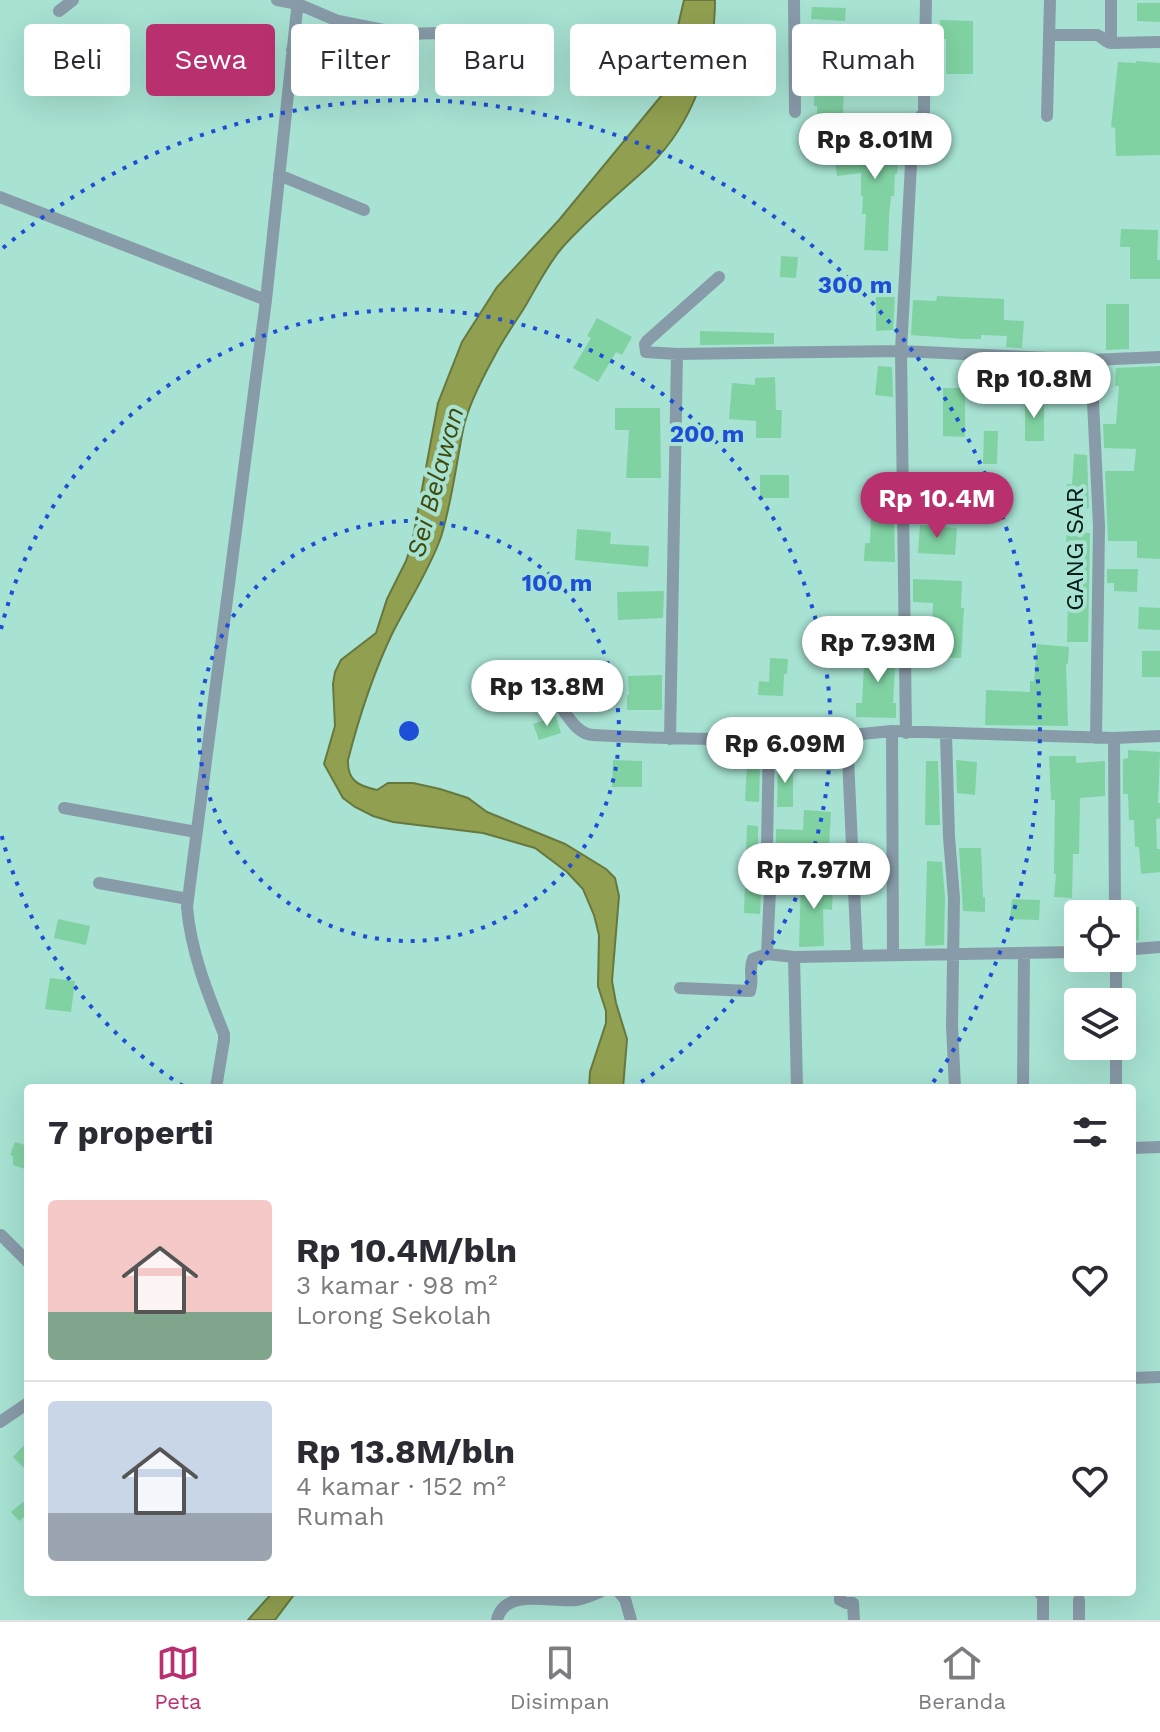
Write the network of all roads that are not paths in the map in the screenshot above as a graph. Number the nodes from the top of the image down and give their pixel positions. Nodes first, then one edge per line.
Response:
1 (73, 0) edge
2 (277, 0) edge
3 (794, 0) edge
4 (926, 0) edge
5 (1050, 0) edge
6 (1111, 0) edge
7 (298, 2) edge
8 (59, 11) dead end
9 (295, 24) edge
10 (435, 33) edge
11 (1049, 35) junction
12 (1160, 42) edge
13 (1111, 43) junction
14 (291, 60) edge
15 (795, 112) dead end
16 (1047, 116) dead end
17 (279, 175) junction
18 (0, 197) edge
19 (364, 210) dead end
20 (719, 277) dead end
21 (266, 300) junction
22 (901, 351) junction
23 (677, 354) junction
24 (1160, 357) edge
25 (1091, 360) junction
26 (560, 706) dead end
27 (892, 731) junction
28 (906, 733) junction
29 (946, 734) junction
30 (847, 736) junction
31 (1160, 736) edge
32 (769, 737) junction
33 (1096, 738) junction
34 (1114, 738) junction
35 (670, 739) junction
36 (64, 808) dead end
37 (196, 832) junction
38 (99, 883) dead end
39 (188, 899) junction
40 (1115, 900) edge
41 (1160, 947) edge
42 (1136, 949) edge
43 (1064, 952) edge
44 (1024, 953) junction
45 (767, 954) junction
46 (893, 954) junction
47 (857, 955) junction
48 (953, 955) junction
49 (794, 957) junction
50 (680, 988) dead end
51 (1116, 1060) edge
52 (217, 1084) edge
53 (797, 1084) edge
54 (955, 1084) edge
55 (1023, 1084) edge
56 (1116, 1084) edge
57 (1160, 1147) edge
58 (1136, 1148) edge
59 (1, 1235) edge
60 (24, 1258) edge
61 (1160, 1377) edge
62 (1136, 1378) edge
63 (24, 1406) edge
64 (0, 1422) edge
65 (588, 1596) edge
66 (622, 1596) edge
67 (840, 1596) edge
68 (1041, 1596) edge
69 (1079, 1600) dead end
70 (497, 1620) edge
71 (631, 1620) edge
72 (854, 1620) edge
73 (1043, 1620) edge
74 (1079, 1620) edge

1 - 8 street
2 - 7 street
3 - 15 street
4 - 22 street
5 - 11 street
6 - 13 street
7 - 9 street
7 - 10 street
11 - 13 street
11 - 16 street
12 - 13 street
14 - 17 street
17 - 19 street
17 - 21 street
18 - 21 street
20 - 23 street
21 - 37 street
22 - 23 street
22 - 25 street
22 - 28 street
23 - 35 street
24 - 25 street
25 - 33 street, GANG SAR
26 - 35 street
27 - 28 street
27 - 30 street
27 - 46 street
28 - 29 street
29 - 33 street
29 - 48 street
30 - 32 street
30 - 47 street
31 - 34 street
32 - 35 street
32 - 45 street
33 - 34 street
34 - 40 street
36 - 37 street
37 - 39 street
38 - 39 street
39 - 52 street
41 - 42 street
43 - 44 street
44 - 48 street
44 - 55 street
45 - 49 street
45 - 50 street
46 - 47 street
46 - 48 street
47 - 49 street
48 - 54 street
49 - 53 street
51 - 56 street
57 - 58 street
59 - 60 street
61 - 62 street
63 - 64 street
65 - 70 street
66 - 71 street
67 - 72 street
68 - 73 street
69 - 74 street

